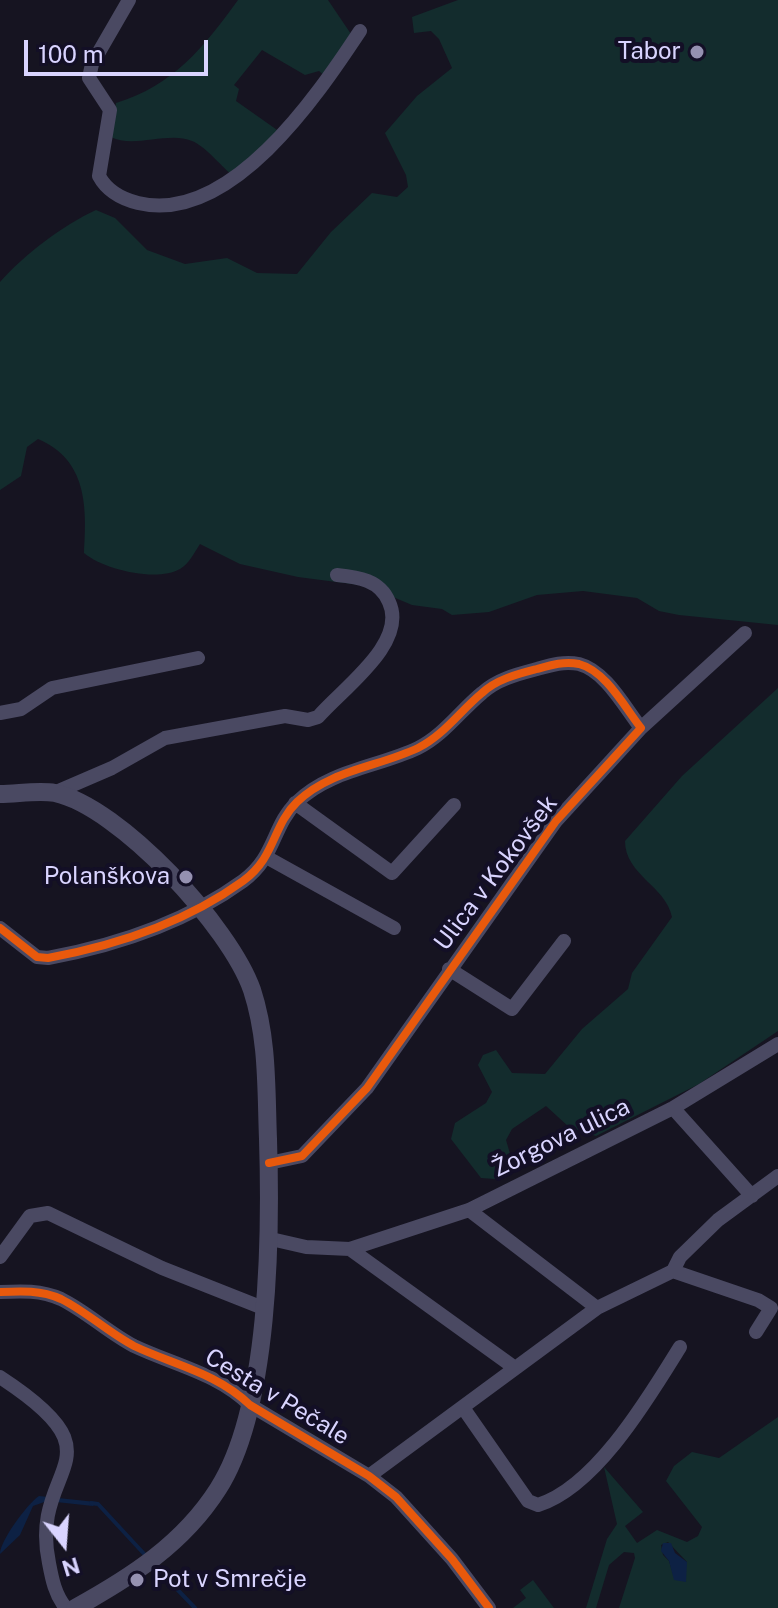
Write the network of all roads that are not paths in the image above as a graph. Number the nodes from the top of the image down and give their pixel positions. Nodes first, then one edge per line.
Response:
1 (129, 0) edge
2 (360, 31) dead end
3 (337, 575) dead end
4 (745, 633) dead end
5 (198, 658) dead end
6 (0, 713) edge
7 (641, 728) junction
8 (54, 793) junction
9 (0, 794) edge
10 (295, 803) junction
11 (454, 805) dead end
12 (268, 858) junction
13 (203, 907) junction
14 (0, 928) edge
15 (394, 928) dead end
16 (564, 941) dead end
17 (449, 969) junction
18 (778, 1044) edge
19 (673, 1108) junction
20 (269, 1163) junction
21 (778, 1176) edge
22 (752, 1196) junction
23 (469, 1210) junction
24 (271, 1239) junction
25 (350, 1249) junction
26 (0, 1257) edge
27 (673, 1271) junction
28 (0, 1292) edge
29 (263, 1308) junction
30 (597, 1308) junction
31 (756, 1332) dead end
32 (680, 1347) dead end
33 (515, 1368) junction
34 (0, 1377) edge
35 (250, 1405) junction
36 (464, 1409) junction
37 (369, 1476) junction
38 (66, 1608) edge
39 (75, 1608) edge
40 (489, 1608) edge

1 - 2 street
3 - 8 street
4 - 7 street, Ulica v Kokovšek
5 - 6 street
7 - 10 street
7 - 17 street, Ulica v Kokovšek
8 - 9 street
8 - 13 street
10 - 11 street
10 - 12 street
12 - 13 street
12 - 15 street
13 - 14 street
13 - 20 street
16 - 17 street, Ulica v Kokovšek
17 - 20 street, Ulica v Kokovšek
18 - 19 street, Žorgova ulica
19 - 22 street
19 - 23 street, Žorgova ulica
20 - 24 street
21 - 22 street
22 - 27 street
23 - 25 street, Žorgova ulica
23 - 30 street
24 - 25 street, Žorgova ulica
24 - 29 street
25 - 33 street
26 - 29 street
27 - 30 street
27 - 31 street
28 - 35 street, Cesta v Pečale
29 - 35 street
30 - 33 street
32 - 36 street
33 - 36 street
34 - 38 street
35 - 37 street, Cesta v Pečale
35 - 39 street
36 - 37 street
37 - 40 street, Cesta v Pečale

